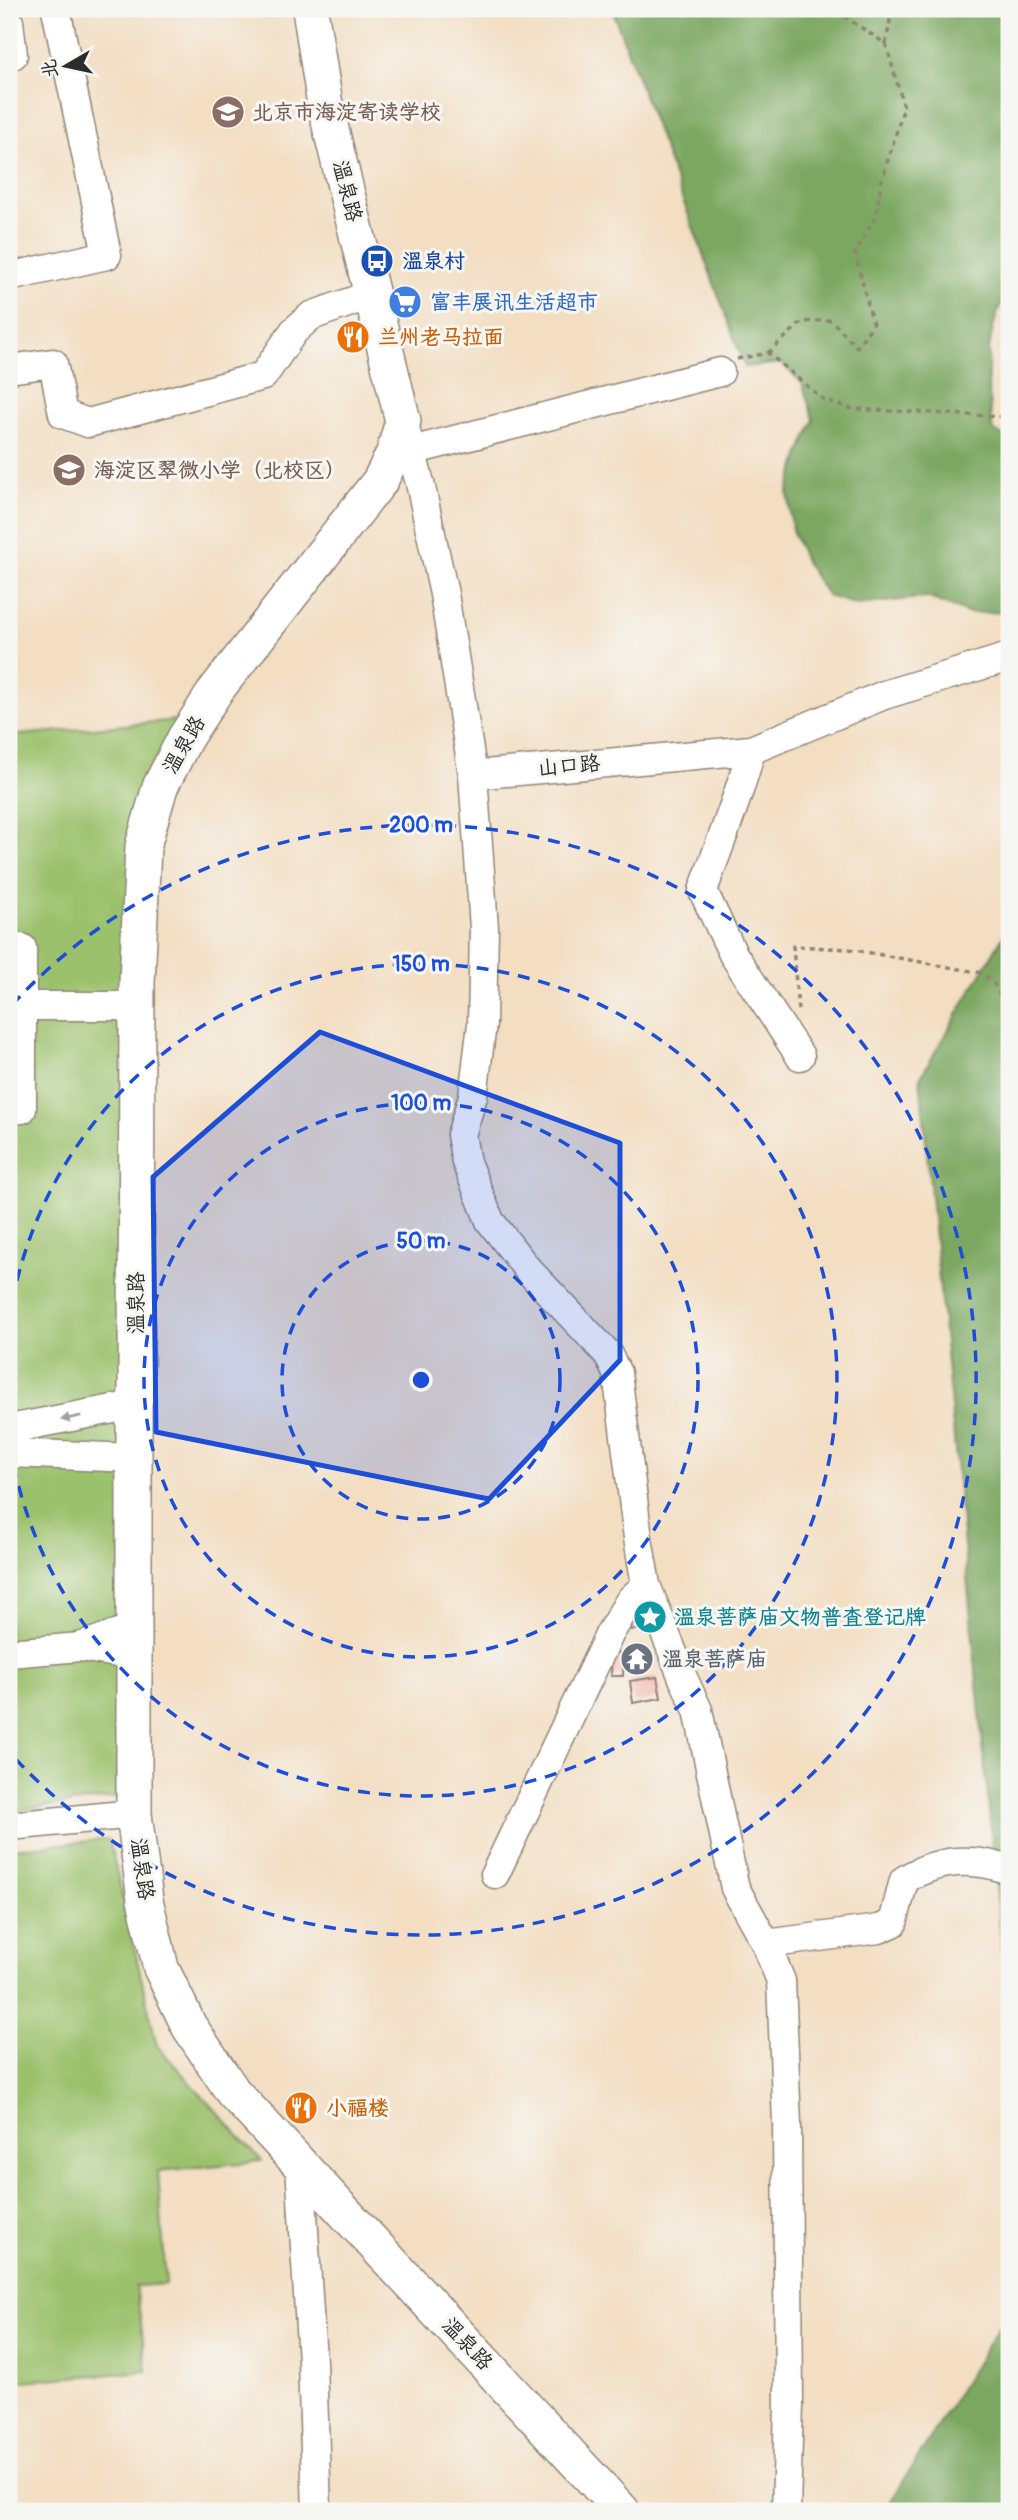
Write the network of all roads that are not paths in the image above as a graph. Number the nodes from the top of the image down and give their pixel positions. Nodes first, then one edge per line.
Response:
1 (56, 9) edge
2 (310, 9) edge
3 (9, 22) edge
4 (9, 56) edge
5 (9, 276) edge
6 (373, 294) junction
7 (9, 369) edge
8 (720, 372) road end
9 (407, 436) junction
10 (1009, 657) edge
11 (751, 750) junction
12 (473, 775) junction
13 (9, 950) edge
14 (23, 1006) junction
15 (137, 1006) junction
16 (800, 1056) dead end
17 (9, 1110) edge
18 (134, 1405) junction
19 (9, 1429) edge
20 (9, 1453) edge
21 (134, 1458) junction
22 (646, 1585) junction
23 (135, 1642) junction
24 (9, 1653) edge
25 (134, 1814) junction
26 (9, 1826) edge
27 (1009, 1870) edge
28 (495, 1874) dead end
29 (766, 1944) junction
30 (300, 2165) junction
31 (317, 2511) edge
32 (622, 2511) edge
33 (786, 2511) edge

1 - 5 street
2 - 6 main road, 温泉路
3 - 4 street
6 - 7 street
6 - 9 main road, 温泉路
8 - 9 street
9 - 12 street
9 - 15 main road, 温泉路
10 - 11 street, 山口路
11 - 12 street, 山口路
11 - 16 street
12 - 22 street
13 - 14 street
14 - 15 street
14 - 17 street
15 - 18 main road, 温泉路
18 -> 19 street
18 - 21 main road, 温泉路
20 - 21 street
21 - 23 main road, 温泉路
22 - 28 street
22 - 29 street
23 - 24 street
23 - 25 main road, 温泉路
25 - 26 street
25 - 30 main road, 温泉路
27 - 29 street
29 - 33 street
30 - 31 street
30 - 32 main road, 温泉路

